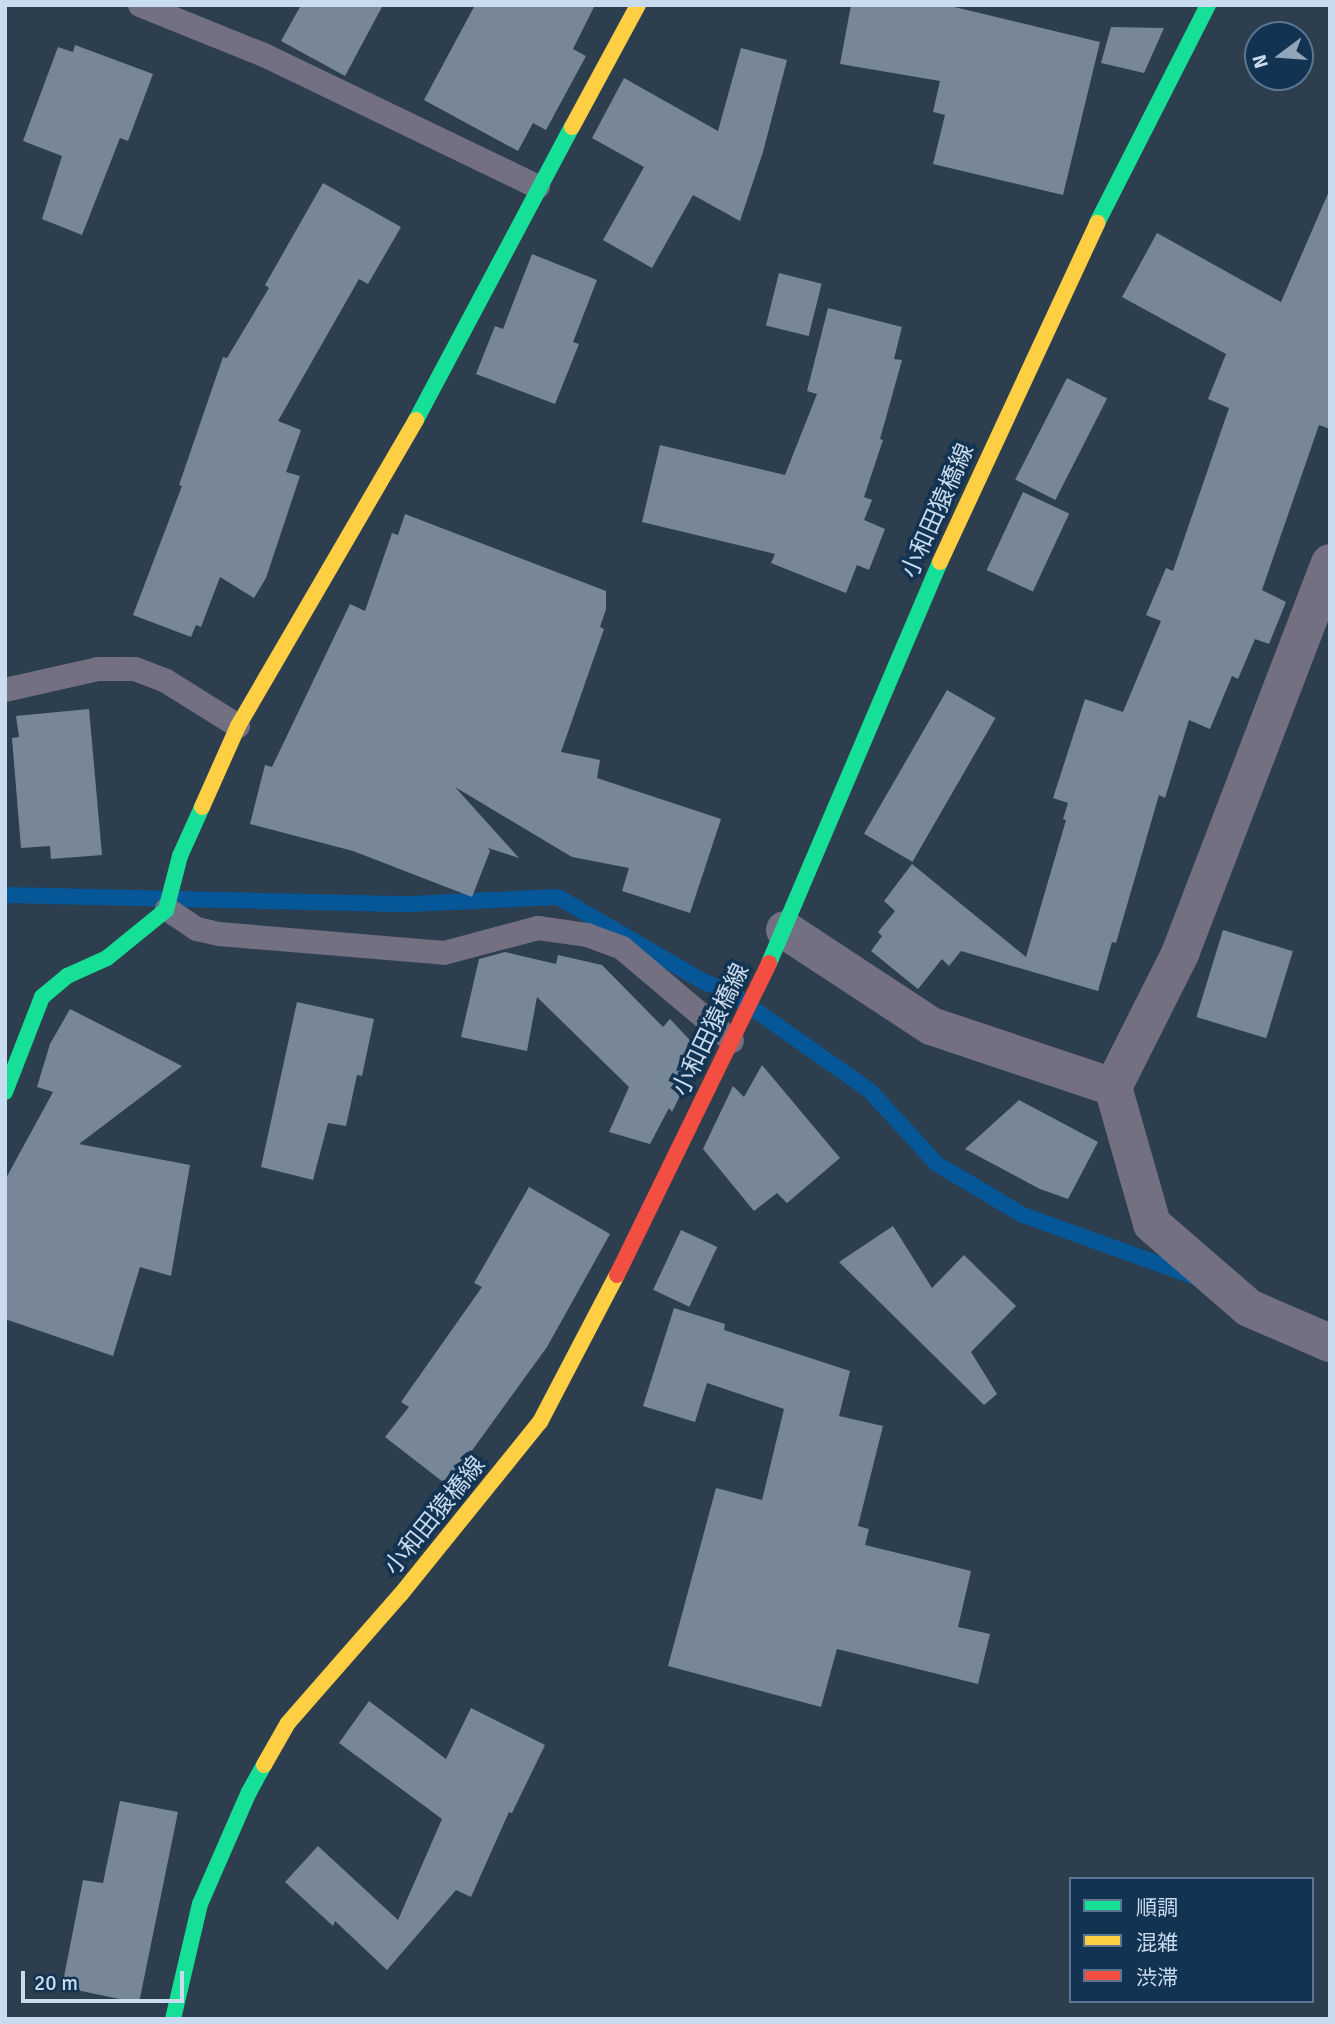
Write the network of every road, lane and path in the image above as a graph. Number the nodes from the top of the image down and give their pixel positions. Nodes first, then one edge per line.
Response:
1 (140, 5) edge
2 (638, 5) edge
3 (1208, 5) edge
4 (538, 187) junction
5 (1330, 563) edge
6 (5, 690) edge
7 (238, 726) junction
8 (167, 907) junction
9 (785, 930) junction
10 (732, 1041) junction
11 (1113, 1087) junction
12 (5, 1092) edge
13 (1330, 1343) edge
14 (173, 2019) edge

1 - 4 lane
2 - 4 main road
3 - 9 main road, 小和田猿橋線
4 - 7 main road
5 - 11 street
6 - 7 lane
7 - 8 main road
8 - 10 lane
8 - 12 main road
9 - 10 main road, 小和田猿橋線
9 - 11 street
10 - 14 main road, 小和田猿橋線
11 - 13 street

